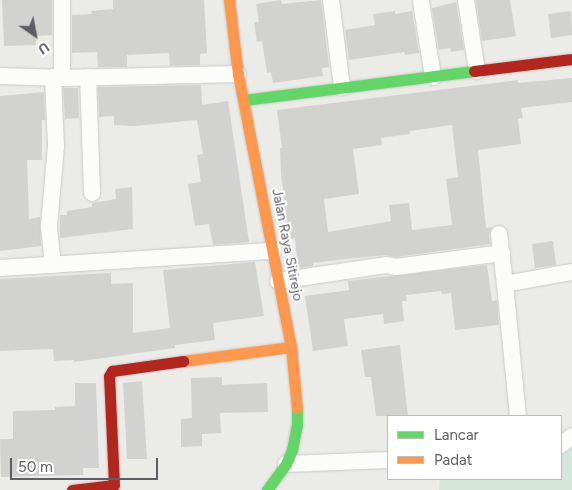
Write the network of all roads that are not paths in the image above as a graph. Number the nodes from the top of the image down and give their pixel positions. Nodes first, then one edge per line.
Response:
1 (62, 0) edge
2 (228, 0) edge
3 (330, 0) edge
4 (466, 0) edge
5 (421, 2) dead end
6 (572, 60) edge
7 (477, 71) junction
8 (238, 74) junction
9 (0, 76) edge
10 (58, 77) junction
11 (88, 77) junction
12 (433, 77) junction
13 (342, 87) junction
14 (244, 100) junction
15 (92, 193) dead end
16 (499, 234) dead end
17 (273, 251) junction
18 (502, 253) junction
19 (53, 265) junction
20 (0, 268) edge
21 (572, 272) edge
22 (278, 281) junction
23 (505, 284) junction
24 (291, 347) junction
25 (518, 415) edge
26 (572, 436) edge
27 (562, 444) edge
28 (387, 460) edge
29 (286, 464) junction
30 (72, 490) edge
31 (267, 490) edge

1 - 10 street
2 - 8 street, Jalan Raya Sitirejo
3 - 13 street
4 - 7 street
5 - 12 street
6 - 7 street
7 - 12 street
8 - 11 street
8 - 14 street, Jalan Raya Sitirejo
9 - 10 street
10 - 11 street
10 - 19 street
11 - 15 street
12 - 13 street
13 - 14 street
14 - 17 street, Jalan Raya Sitirejo
16 - 18 street
17 - 19 street
17 - 22 street, Jalan Raya Sitirejo
18 - 22 street
18 - 23 street
19 - 20 street
21 - 23 street
22 - 24 street, Jalan Raya Sitirejo
23 - 25 street
24 - 29 street, Jalan Raya Sitirejo
24 - 30 street
26 - 27 street
28 - 29 street
29 - 31 street, Jalan Raya Sitirejo

